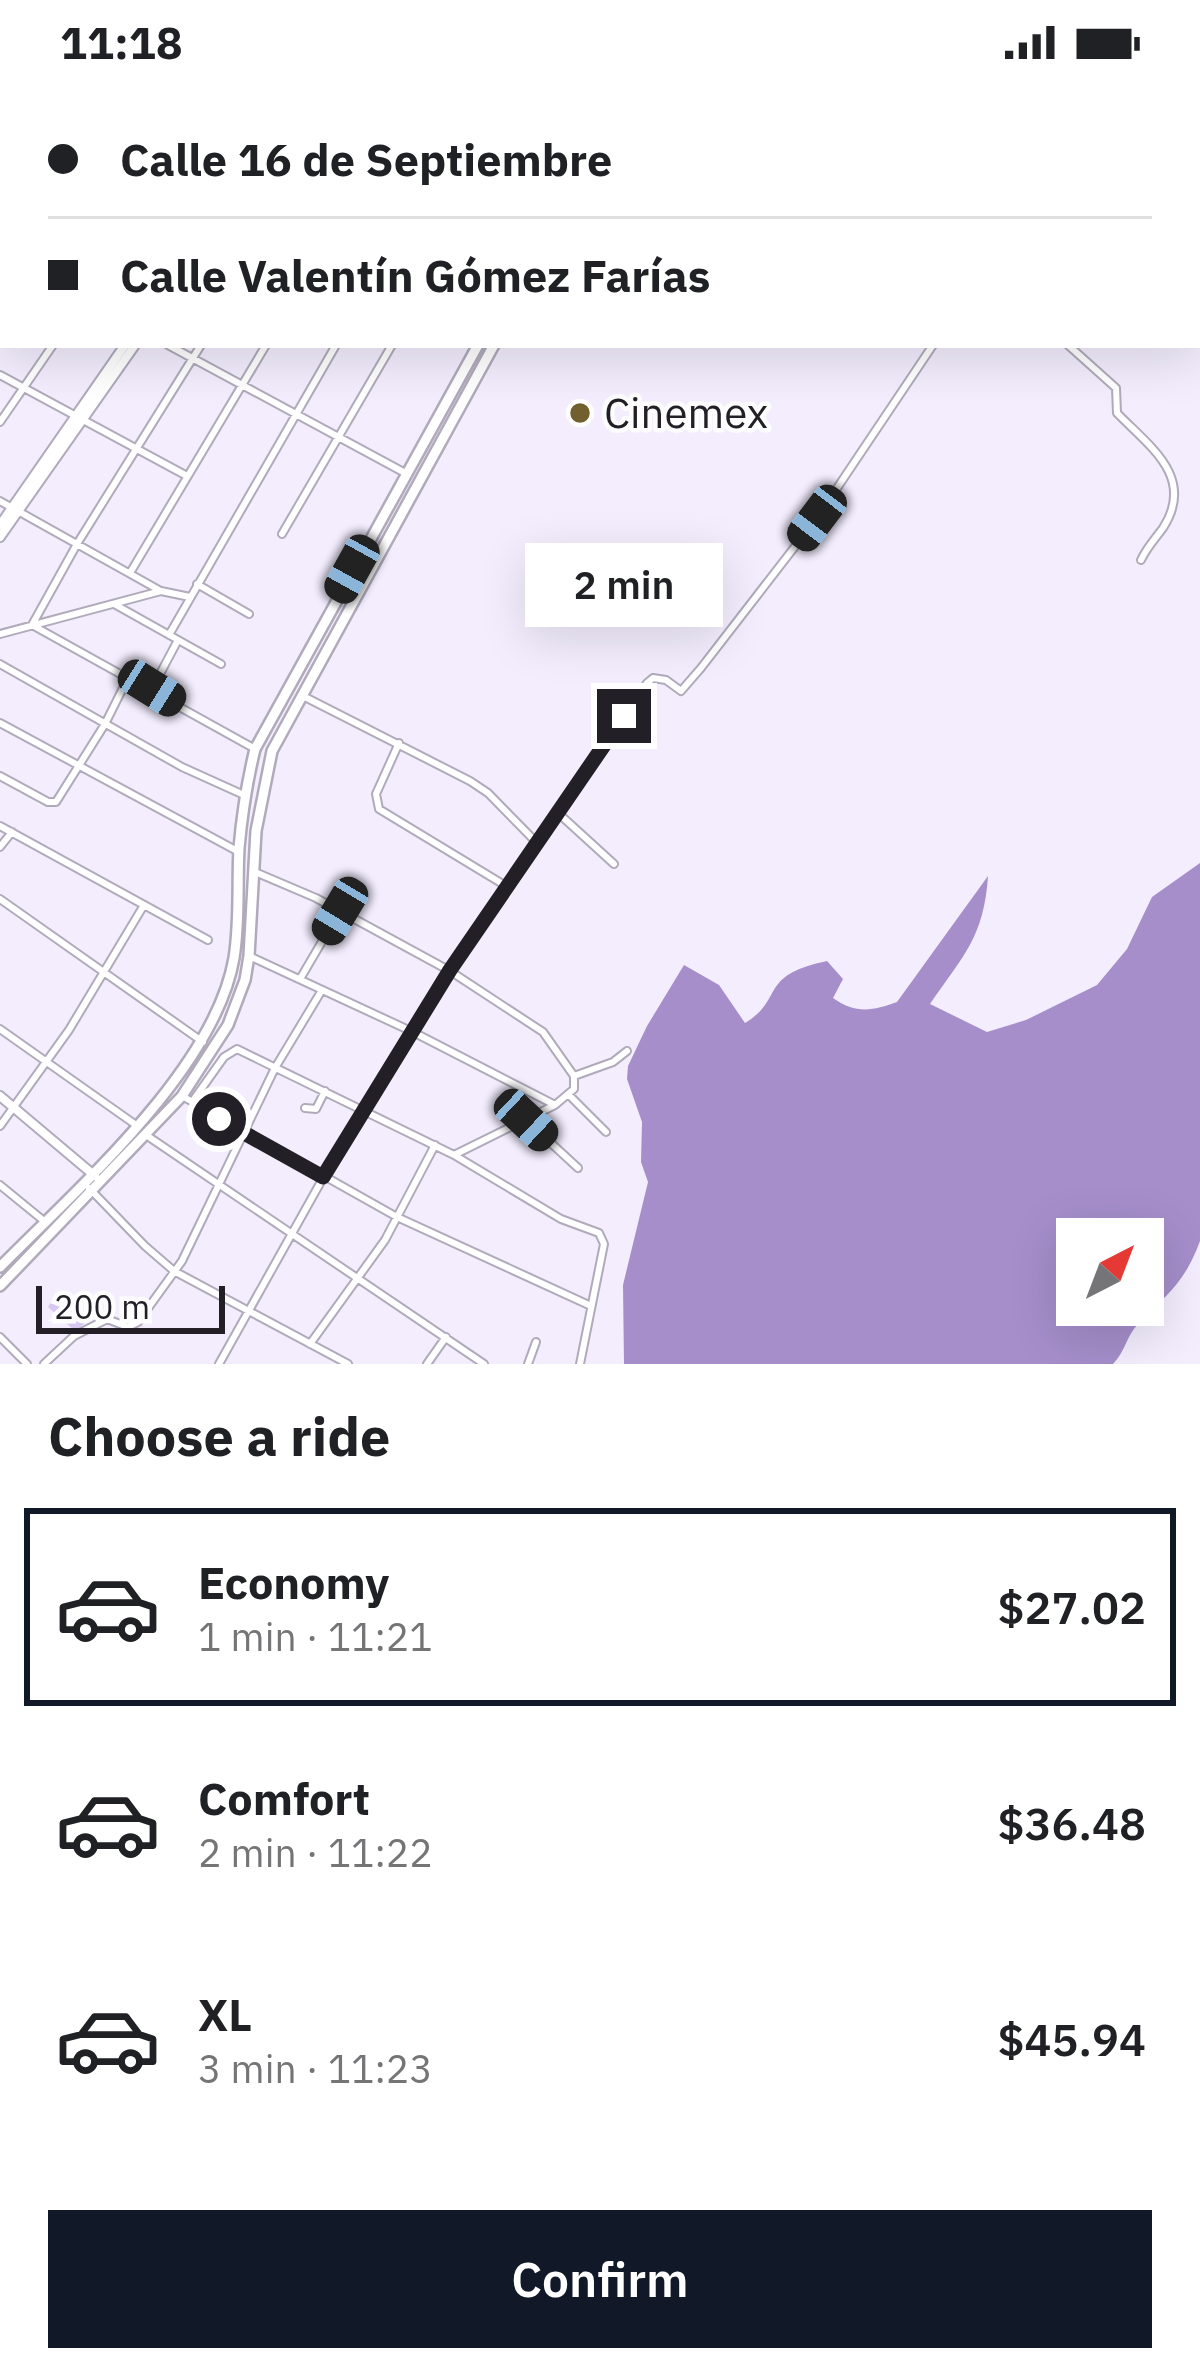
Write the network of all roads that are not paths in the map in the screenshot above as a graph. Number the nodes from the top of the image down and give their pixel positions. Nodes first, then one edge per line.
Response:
1 (50, 348) edge
2 (122, 348) edge
3 (133, 348) edge
4 (174, 348) edge
5 (199, 348) edge
6 (264, 348) edge
7 (334, 348) edge
8 (390, 348) edge
9 (476, 348) edge
10 (492, 348) edge
11 (931, 348) edge
12 (1071, 348) edge
13 (193, 358) junction
14 (0, 375) edge
15 (242, 385) junction
16 (23, 388) junction
17 (296, 414) junction
18 (78, 419) junction
19 (0, 422) edge
20 (338, 437) junction
21 (136, 450) junction
22 (405, 473) junction
23 (188, 476) junction
24 (418, 480) junction
25 (0, 501) edge
26 (15, 509) junction
27 (0, 525) edge
28 (282, 534) dead end
29 (0, 536) edge
30 (77, 544) junction
31 (1141, 560) dead end
32 (130, 573) junction
33 (197, 584) junction
34 (161, 591) junction
35 (190, 596) junction
36 (114, 604) junction
37 (249, 614) dead end
38 (32, 625) junction
39 (0, 634) edge
40 (169, 635) junction
41 (178, 640) junction
42 (313, 640) junction
43 (0, 664) edge
44 (221, 664) dead end
45 (313, 670) junction
46 (129, 676) junction
47 (152, 688) junction
48 (299, 694) junction
49 (0, 723) edge
50 (105, 724) junction
51 (399, 743) junction
52 (255, 749) junction
53 (78, 766) junction
54 (0, 776) edge
55 (244, 795) junction
56 (557, 812) junction
57 (0, 826) edge
58 (12, 832) junction
59 (536, 842) junction
60 (0, 847) edge
61 (239, 852) junction
62 (614, 864) dead end
63 (255, 872) junction
64 (506, 886) junction
65 (0, 898) edge
66 (144, 905) junction
67 (340, 911) junction
68 (208, 940) dead end
69 (249, 956) junction
70 (450, 970) junction
71 (105, 974) junction
72 (300, 979) junction
73 (322, 990) junction
74 (0, 1029) edge
75 (413, 1031) junction
76 (203, 1042) junction
77 (627, 1052) dead end
78 (47, 1062) junction
79 (275, 1068) junction
80 (574, 1076) junction
81 (326, 1091) junction
82 (569, 1095) junction
83 (0, 1096) edge
84 (187, 1099) junction
85 (555, 1105) junction
86 (14, 1106) junction
87 (305, 1108) dead end
88 (363, 1110) junction
89 (526, 1120) junction
90 (136, 1125) junction
91 (0, 1126) edge
92 (607, 1132) dead end
93 (246, 1134) junction
94 (146, 1135) junction
95 (435, 1145) junction
96 (454, 1155) junction
97 (578, 1168) dead end
98 (87, 1177) junction
99 (323, 1177) junction
100 (100, 1181) junction
101 (0, 1185) edge
102 (221, 1187) junction
103 (92, 1190) junction
104 (397, 1217) junction
105 (44, 1221) junction
106 (291, 1235) junction
107 (1, 1262) edge
108 (175, 1271) junction
109 (359, 1280) junction
110 (0, 1286) edge
111 (591, 1306) junction
112 (248, 1312) junction
113 (0, 1337) edge
114 (446, 1337) junction
115 (536, 1342) dead end
116 (310, 1343) junction
117 (27, 1364) edge
118 (44, 1364) edge
119 (219, 1364) edge
120 (348, 1364) edge
121 (427, 1364) edge
122 (484, 1364) edge
123 (528, 1364) edge
124 (580, 1364) edge

1 - 16 street
2 - 18 main road
3 - 18 main road
4 - 13 street
5 - 13 street
6 - 15 street
7 - 17 street
8 - 20 street
9 - 22 main road
10 - 24 main road
11 - 56 street
12 - 31 street
13 - 15 street
13 - 21 street
14 - 16 street
15 - 17 street
15 - 23 street
16 - 18 street
16 - 19 street
17 - 20 street
17 - 33 street
18 - 21 street
18 - 26 main road
20 - 22 street
20 - 28 street
21 - 23 street
21 - 30 street
22 - 24 street
22 - 42 main road
23 - 32 street
24 - 45 main road
25 - 26 street
26 - 27 main road
26 - 29 main road
26 - 30 street
30 - 32 street
30 - 38 street
32 - 34 street
33 - 35 street
33 - 37 street
34 - 35 street
34 - 36 street
35 - 40 street
36 - 38 street
36 - 40 street
38 - 39 street
38 - 46 street
40 - 41 street
41 - 44 street
41 - 47 street
42 - 45 main road
42 - 52 main road
43 - 50 street
45 - 48 main road
46 - 47 street
46 - 50 street
47 - 52 street
48 - 51 street
48 - 63 main road
49 - 53 street
50 - 53 street
50 - 55 street
51 - 59 street
51 - 64 street
52 - 55 main road
53 - 54 street
53 - 61 street
55 - 61 main road
56 - 59 street
56 - 62 street
57 - 58 street
58 - 60 street
58 - 66 street
59 - 64 street
61 - 76 main road
63 - 67 street
63 - 69 main road
64 - 70 street
65 - 71 street
66 - 68 street
66 - 71 street
67 - 70 street
67 - 72 street
69 - 72 street
69 - 84 main road
70 - 75 street
70 - 80 street
71 - 76 street
71 - 78 street
72 - 73 street
73 - 75 street
73 - 79 street
74 - 78 street
75 - 85 street
75 - 88 street
76 - 90 main road
77 - 80 street
78 - 86 street
78 - 90 street
79 - 81 street
79 - 84 street
79 - 93 street
80 - 82 street
81 - 87 street
81 - 88 street
82 - 85 street
82 - 92 street
83 - 86 main road
84 - 93 street
84 - 94 main road
85 - 89 street
86 - 91 street
86 - 98 main road
88 - 95 street
88 - 99 street
89 - 96 street
89 - 97 street
90 - 98 main road
93 - 99 street
93 - 102 street
94 - 100 main road
94 - 102 street
95 - 96 street
95 - 104 street
96 - 111 street
98 - 100 main road
98 - 103 street
98 - 105 main road
99 - 104 street
99 - 106 street
100 - 103 main road
101 - 105 street
102 - 106 street
102 - 108 street
103 - 108 street
103 - 110 main road
104 - 109 street
104 - 111 street
105 - 107 main road
106 - 109 street
106 - 112 street
108 - 112 street
108 - 118 street
109 - 114 street
109 - 116 street
111 - 124 street
112 - 116 street
112 - 119 street
113 - 117 street
114 - 121 street
114 - 122 street
115 - 123 street
116 - 120 street

